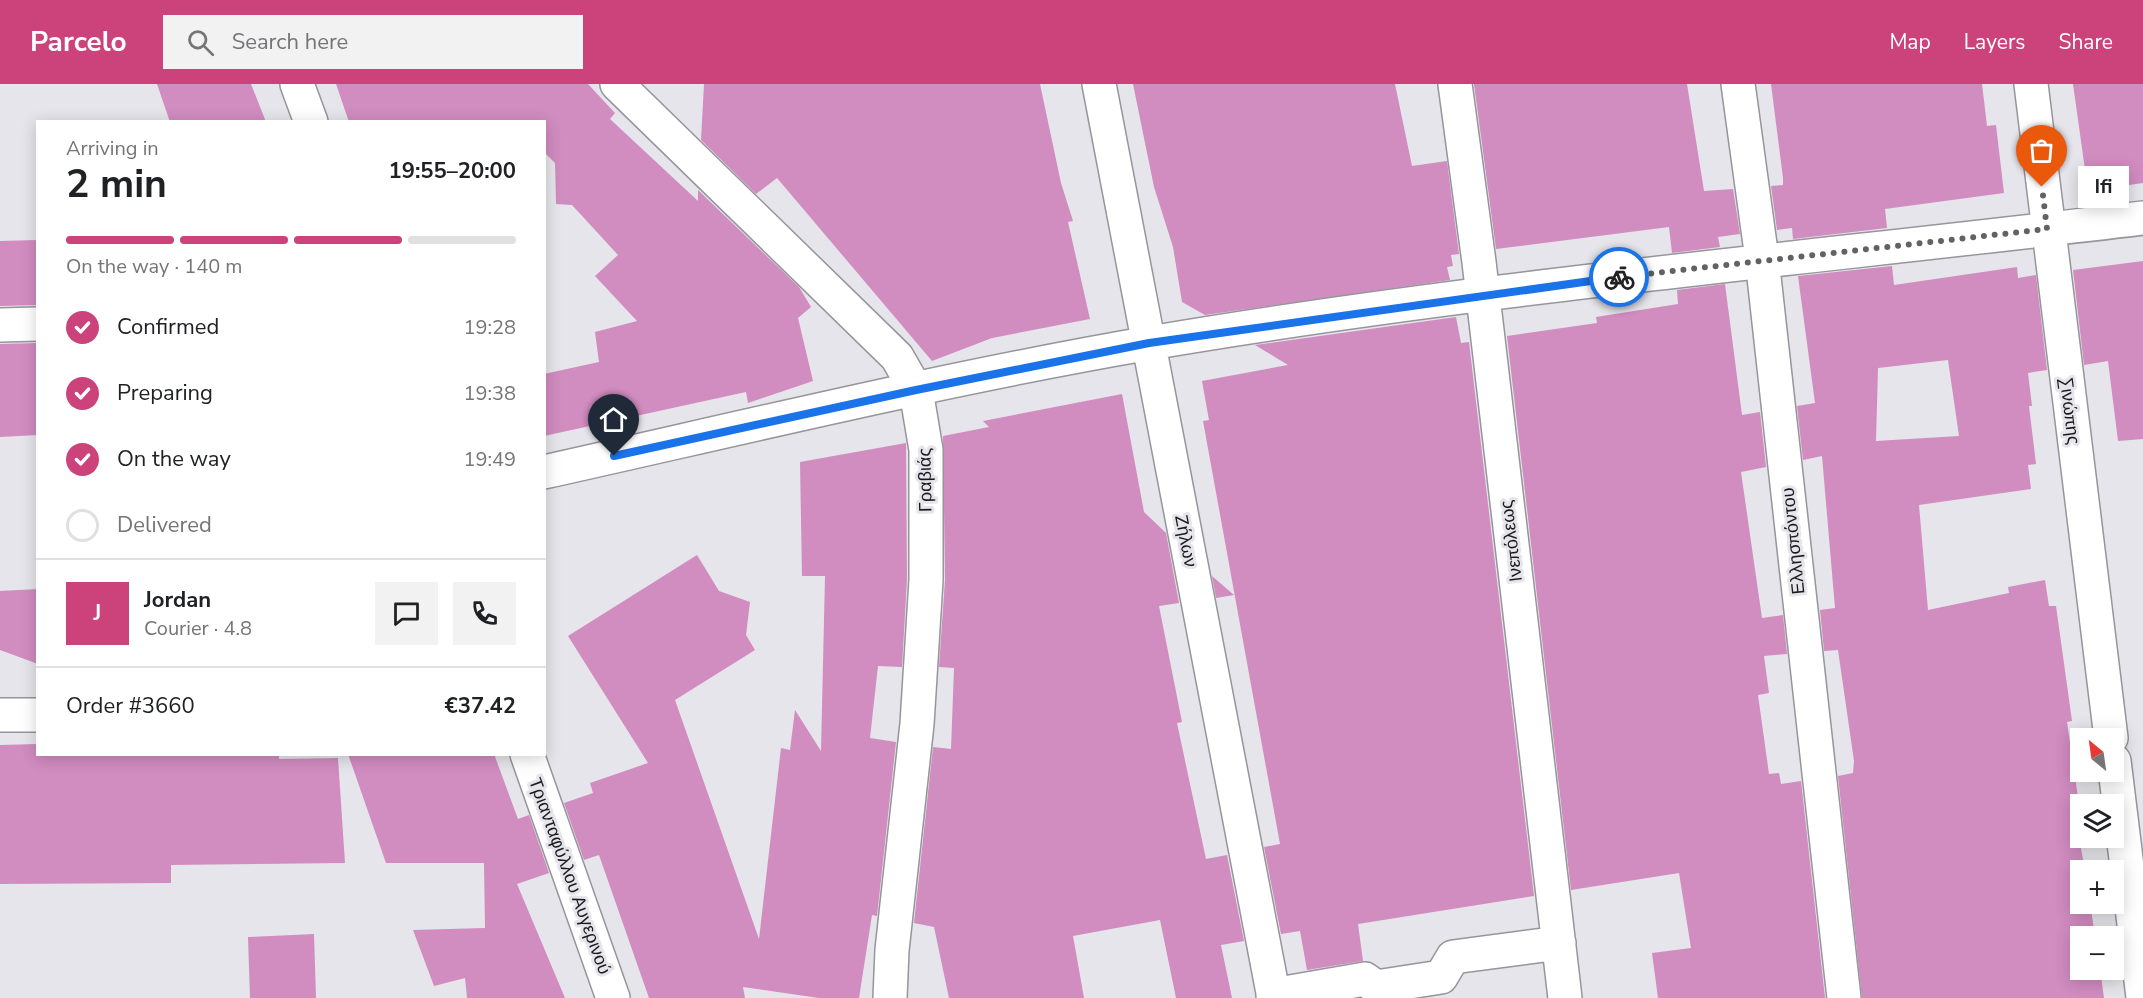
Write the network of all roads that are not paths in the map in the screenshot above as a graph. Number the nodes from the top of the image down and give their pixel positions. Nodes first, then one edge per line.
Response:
1 (297, 84) edge
2 (617, 84) edge
3 (1100, 84) edge
4 (1455, 84) edge
5 (1738, 84) edge
6 (2031, 84) edge
7 (310, 120) edge
8 (2143, 218) edge
9 (2047, 229) junction
10 (1762, 260) junction
11 (1482, 294) junction
12 (36, 324) edge
13 (0, 325) edge
14 (1149, 343) junction
15 (916, 390) junction
16 (546, 472) edge
17 (0, 715) edge
18 (36, 715) edge
19 (2109, 728) edge
20 (528, 756) edge
21 (2117, 782) edge
22 (1559, 943) junction
23 (1274, 997) edge
24 (2143, 997) edge
25 (613, 998) edge
26 (890, 998) edge
27 (1565, 998) edge
28 (1844, 998) edge

1 - 7 street
2 - 15 street, Γραβιάς
3 - 14 street, Ζήλων
4 - 11 street, Ινεπόλεως
5 - 10 street, Ελλησπόντου
6 - 9 street, Σινώπης
8 - 9 street
9 - 10 street
9 - 19 street, Σινώπης
10 - 11 street
10 - 28 street, Ελλησπόντου
11 - 14 street
11 - 22 street, Ινεπόλεως
12 - 13 street
14 - 15 street
14 - 23 street, Ζήλων
15 - 16 street
15 - 26 street, Γραβιάς
17 - 18 street
20 - 25 street, Τριανταφύλλου Αυγερινού
21 - 24 street
22 - 23 street
22 - 27 street, Ινεπόλεως

